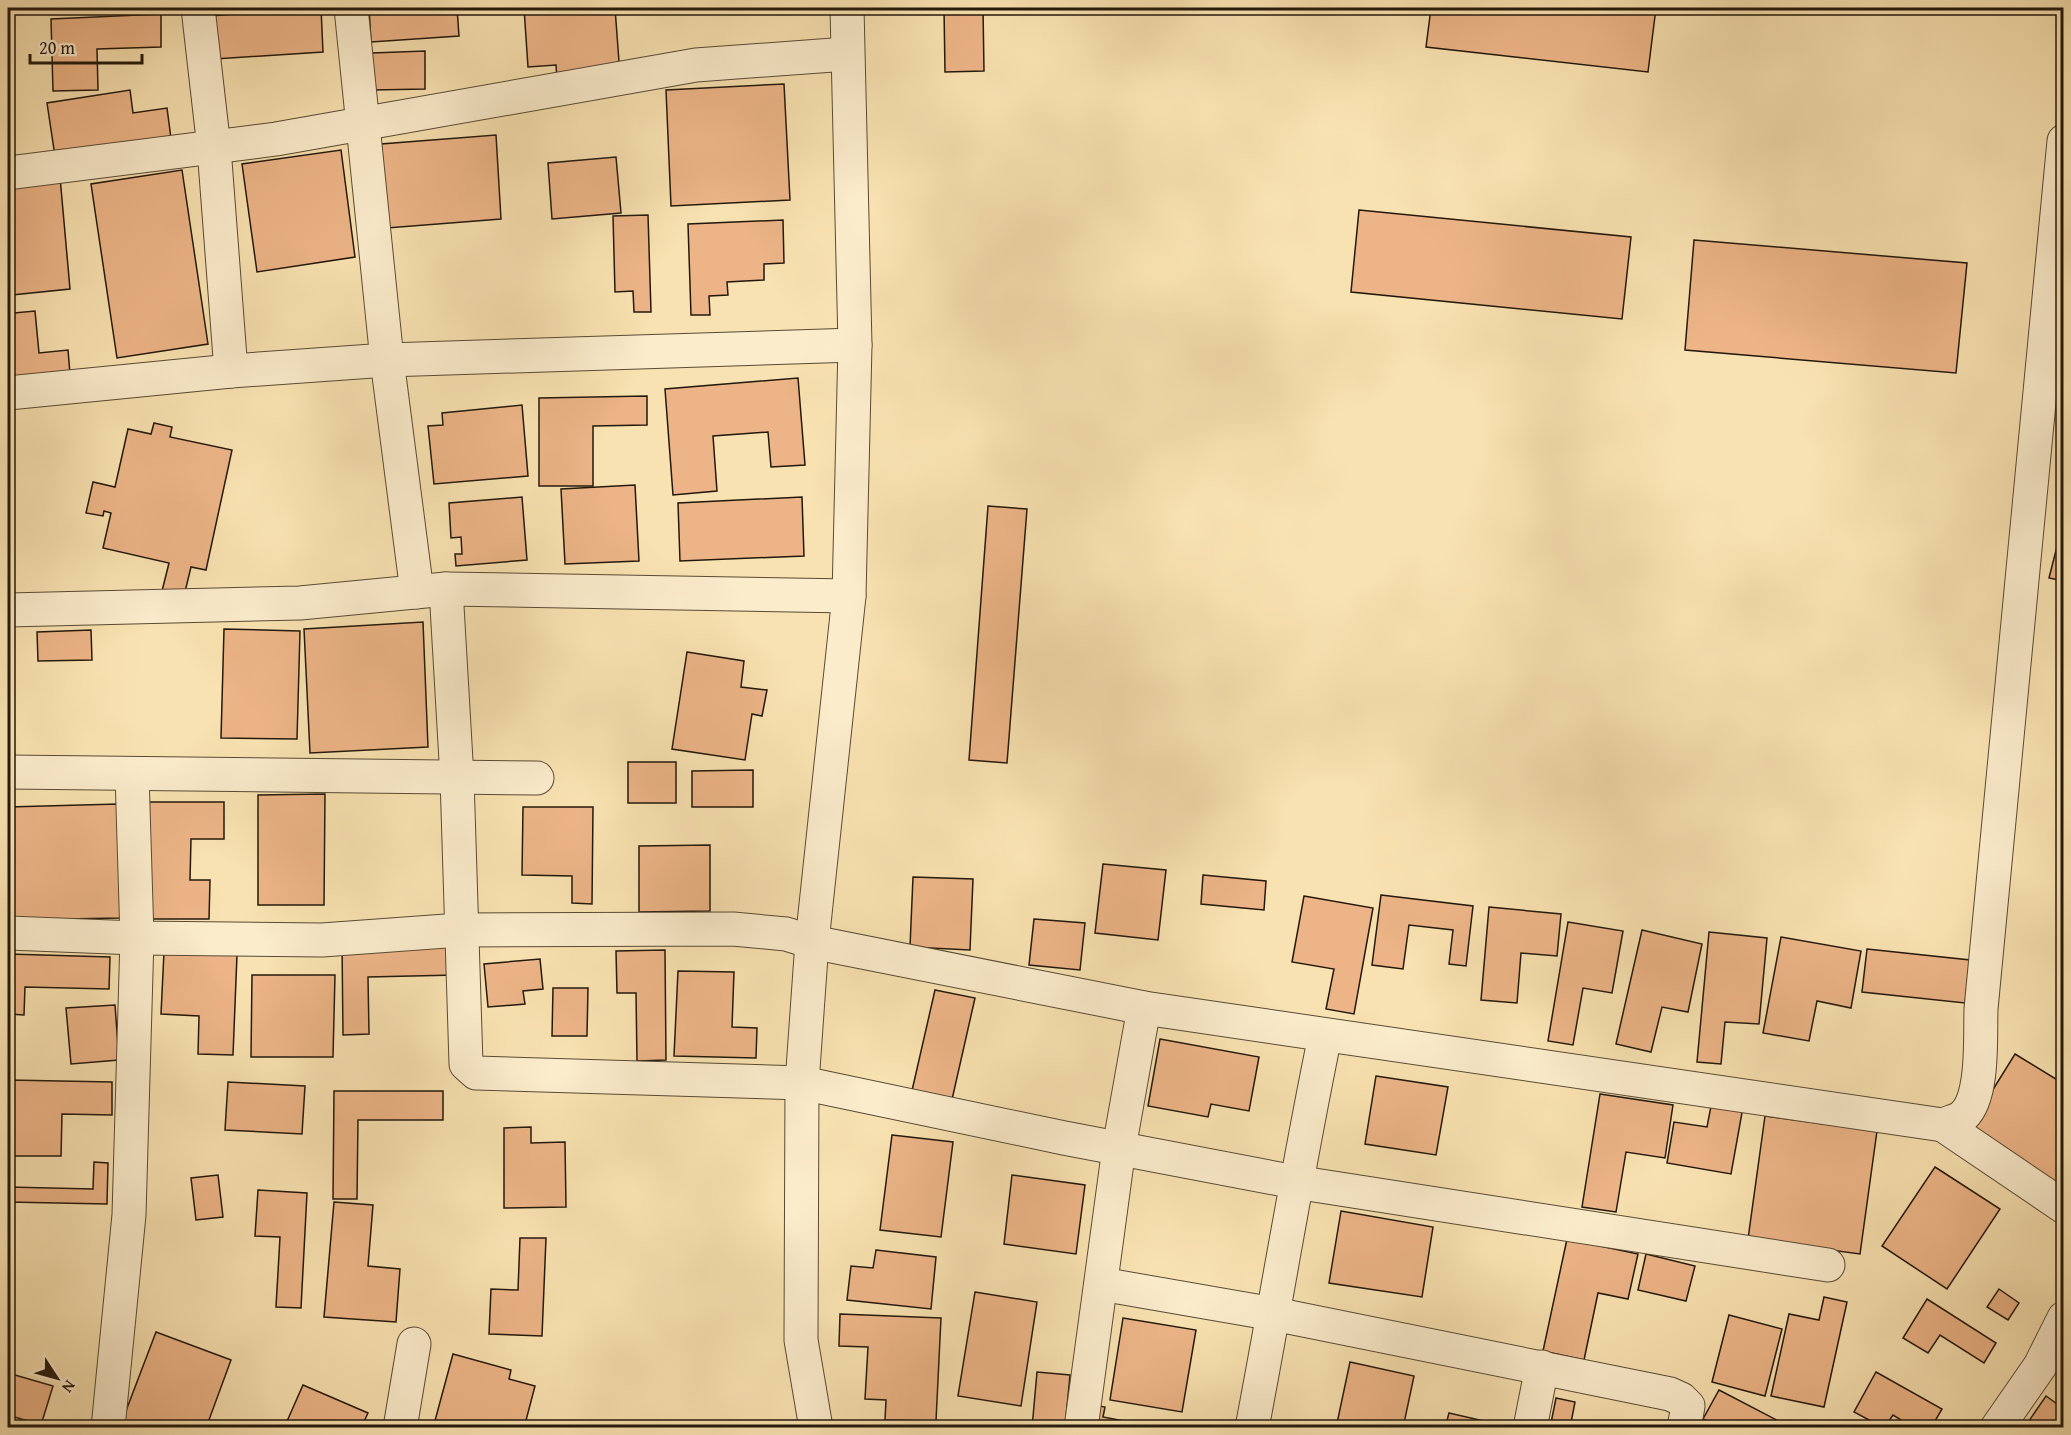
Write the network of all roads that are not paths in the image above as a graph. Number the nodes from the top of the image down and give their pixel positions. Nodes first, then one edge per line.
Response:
1 (198, 8) edge
2 (351, 8) edge
3 (847, 8) edge
4 (847, 54) junction
5 (364, 124) junction
6 (2064, 141) edge
7 (214, 148) junction
8 (8, 173) edge
9 (855, 345) junction
10 (387, 360) junction
11 (231, 371) junction
12 (8, 393) edge
13 (2051, 436) edge
14 (431, 590) junction
15 (849, 596) junction
16 (8, 610) edge
17 (8, 772) edge
18 (132, 774) junction
19 (457, 778) junction
20 (537, 778) dead end
21 (460, 930) junction
22 (8, 933) edge
23 (137, 938) junction
24 (812, 942) junction
25 (1143, 1008) junction
26 (1325, 1036) junction
27 (802, 1083) junction
28 (1943, 1125) junction
29 (1119, 1148) junction
30 (1295, 1182) junction
31 (2064, 1207) edge
32 (1828, 1265) dead end
33 (1101, 1284) junction
34 (1274, 1314) junction
35 (2064, 1318) edge
36 (414, 1344) dead end
37 (1542, 1367) junction
38 (2052, 1374) edge
39 (108, 1428) edge
40 (400, 1428) edge
41 (816, 1428) edge
42 (1081, 1428) edge
43 (1252, 1428) edge
44 (1530, 1428) edge
45 (1684, 1428) edge
46 (1997, 1428) edge

1 - 7 street
2 - 5 street
3 - 4 street
4 - 5 street
4 - 9 street
5 - 7 street
5 - 10 street
6 - 13 street
7 - 8 street
7 - 11 street
9 - 10 street
9 - 15 street
10 - 11 street
10 - 14 street
11 - 12 street
13 - 28 street
14 - 15 street
14 - 16 street
14 - 19 street
15 - 24 street
17 - 18 street
18 - 19 street
18 - 23 street
19 - 20 street
19 - 21 street
21 - 23 street
21 - 24 street
21 - 27 street
22 - 23 street
23 - 39 street
24 - 25 street
24 - 27 street
25 - 26 street
25 - 29 street
26 - 28 street
26 - 30 street
27 - 29 street
27 - 41 street
28 - 31 street
29 - 30 street
29 - 33 street
30 - 32 street
30 - 34 street
33 - 34 street
33 - 42 street
34 - 37 street
34 - 43 street
35 - 38 street
36 - 40 street
37 - 44 street
37 - 45 street
38 - 46 street

